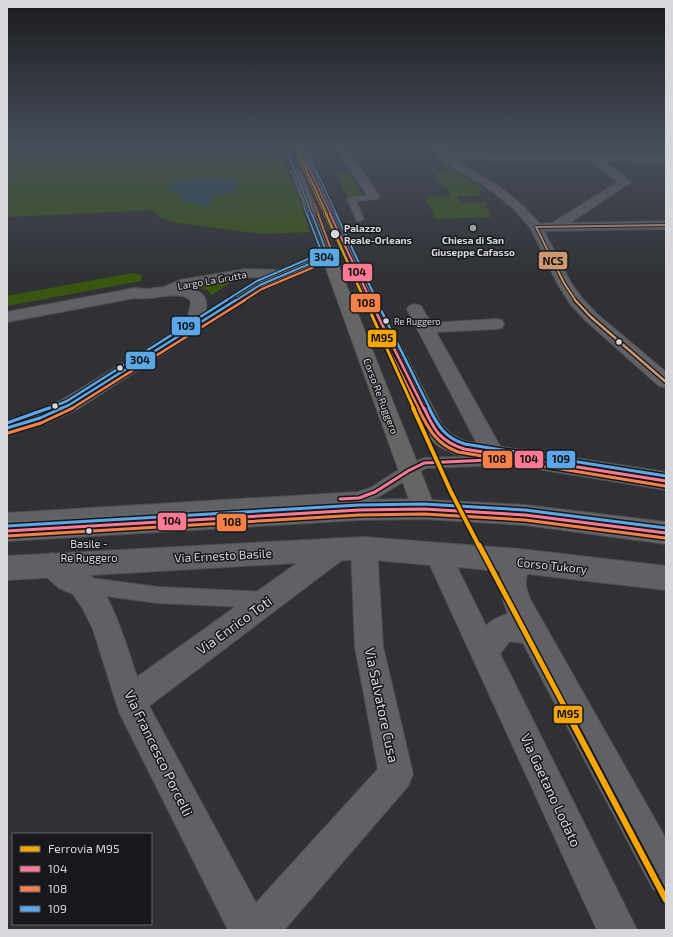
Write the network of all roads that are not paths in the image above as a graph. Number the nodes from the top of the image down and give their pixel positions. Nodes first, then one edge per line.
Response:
1 (303, 191) edge
2 (319, 191) edge
3 (370, 191) edge
4 (497, 191) edge
5 (612, 191) edge
6 (374, 197) joint
7 (602, 197) junction
8 (614, 206) dead end
9 (625, 216) dead end
10 (360, 219) dead end
11 (666, 225) edge
12 (536, 226) junction
13 (556, 226) junction
14 (637, 226) junction
15 (328, 256) junction
16 (284, 274) junction
17 (165, 291) junction
18 (414, 309) dead end
19 (71, 310) junction
20 (7, 318) edge
21 (496, 324) dead end
22 (7, 327) edge
23 (194, 327) junction
24 (425, 328) junction
25 (662, 374) edge
26 (7, 428) edge
27 (494, 455) junction
28 (522, 459) junction
29 (408, 471) junction
30 (666, 481) edge
31 (424, 510) junction
32 (7, 519) edge
33 (7, 532) edge
34 (666, 533) edge
35 (351, 549) junction
36 (438, 554) junction
37 (520, 562) junction
38 (51, 565) junction
39 (7, 568) edge
40 (666, 578) edge
41 (82, 585) junction
42 (267, 600) junction
43 (532, 631) junction
44 (485, 650) junction
45 (130, 701) junction
46 (663, 868) edge
47 (249, 930) edge
48 (258, 930) edge
49 (617, 930) edge

1 - 15 main road, Corso Re Ruggero
2 - 27 main road
3 - 6 street
4 - 12 street
5 - 7 street
6 - 10 lane
7 - 8 street
7 - 13 street
9 - 14 street
11 - 14 street
12 - 13 street
12 - 25 street
13 - 14 street
15 - 16 main road, Largo La Grutta
15 - 29 main road, Corso Re Ruggero
16 - 17 street, Largo La Grutta
16 - 23 main road, Largo La Grutta
17 - 19 street
17 - 23 street, Largo La Grutta
18 - 24 street
19 - 20 street
19 - 22 street
21 - 24 street
23 - 26 main road
24 - 27 street
27 - 28 main road
28 - 29 lane
28 - 30 main road
29 - 31 main road, Corso Re Ruggero
29 - 32 lane
31 - 33 main road
31 - 34 main road
35 - 36 street, Via Ernesto Basile
35 - 38 street, Via Ernesto Basile
35 - 42 street, Via Enrico Toti
35 - 48 street, Via Salvatore Cusa
36 - 37 street, Corso Tukory
36 - 44 street, Via Gaetano Lodato
37 - 40 street, Corso Tukory
37 - 43 street
38 - 39 street, Via Ernesto Basile
38 - 41 street, Via Francesco Porcelli
41 - 42 lane
41 - 45 street, Via Francesco Porcelli
42 - 45 street, Via Enrico Toti
43 - 44 street
43 - 46 street
44 - 49 street, Via Gaetano Lodato
45 - 47 street, Via Francesco Porcelli

